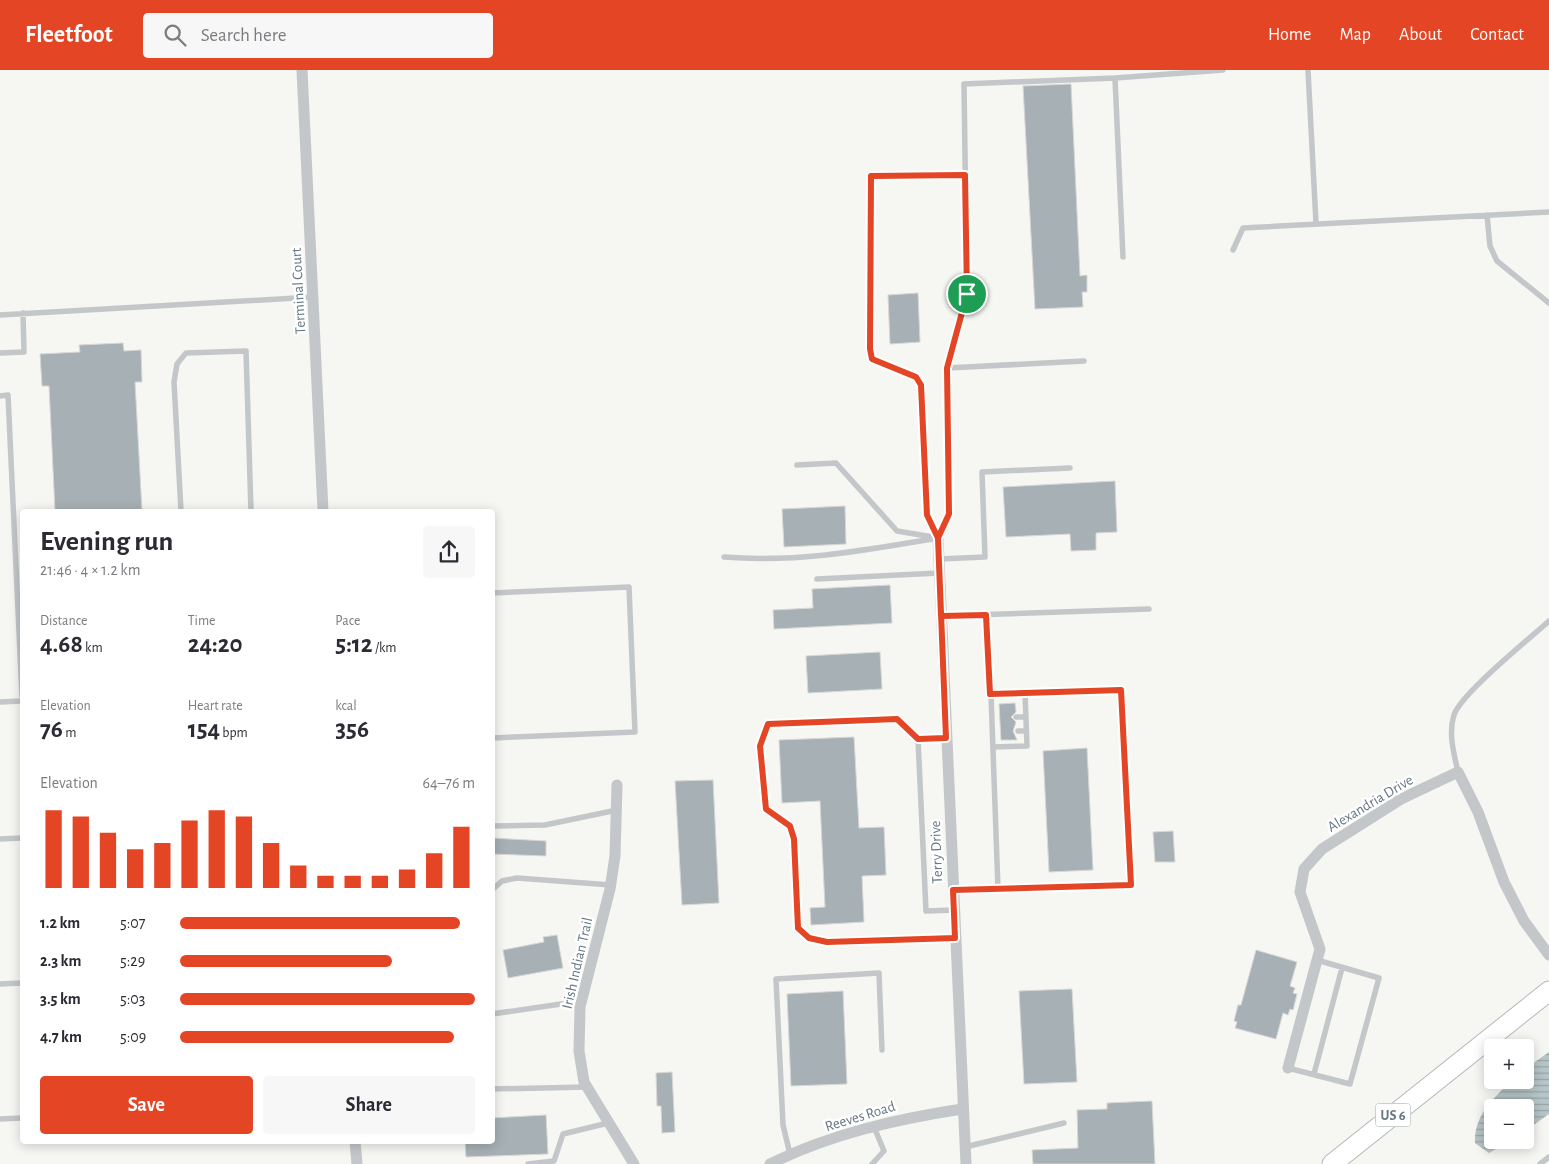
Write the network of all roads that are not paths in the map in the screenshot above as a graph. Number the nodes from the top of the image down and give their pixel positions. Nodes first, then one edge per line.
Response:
1 (302, 70) edge
2 (1223, 70) edge
3 (1308, 70) edge
4 (1115, 78) junction
5 (965, 175) junction
6 (1549, 212) edge
7 (1487, 215) junction
8 (1316, 223) junction
9 (1233, 250) dead end
10 (1123, 257) dead end
11 (313, 297) junction
12 (1549, 303) edge
13 (22, 313) junction
14 (0, 314) edge
15 (0, 353) edge
16 (1084, 361) dead end
17 (947, 368) junction
18 (0, 396) edge
19 (797, 465) dead end
20 (1070, 468) dead end
21 (181, 509) edge
22 (251, 509) edge
23 (323, 509) edge
24 (938, 538) junction
25 (724, 557) dead end
26 (939, 559) junction
27 (939, 573) junction
28 (817, 579) dead end
29 (495, 593) edge
30 (1148, 610) dead end
31 (986, 615) junction
32 (941, 616) junction
33 (1549, 622) edge
34 (20, 653) edge
35 (1025, 693) junction
36 (990, 694) junction
37 (20, 701) edge
38 (0, 702) edge
39 (1016, 717) dead end
40 (1026, 717) junction
41 (992, 718) junction
42 (1000, 718) dead end
43 (1018, 731) dead end
44 (1026, 731) junction
45 (992, 732) junction
46 (1000, 732) dead end
47 (495, 738) edge
48 (946, 738) junction
49 (918, 739) junction
50 (993, 747) junction
51 (1458, 772) junction
52 (617, 785) dead end
53 (616, 810) junction
54 (495, 826) edge
55 (20, 838) edge
56 (0, 839) edge
57 (611, 885) junction
58 (495, 887) edge
59 (953, 890) junction
60 (998, 890) junction
61 (954, 910) junction
62 (955, 938) junction
63 (1549, 955) edge
64 (1317, 960) junction
65 (1342, 968) junction
66 (20, 983) edge
67 (0, 984) edge
68 (1549, 991) edge
69 (580, 1007) junction
70 (495, 1014) edge
71 (882, 1050) dead end
72 (1288, 1068) joint
73 (1314, 1074) junction
74 (587, 1087) junction
75 (495, 1089) edge
76 (962, 1110) junction
77 (20, 1118) edge
78 (0, 1119) edge
79 (1064, 1122) dead end
80 (608, 1123) junction
81 (874, 1126) junction
82 (355, 1144) edge
83 (965, 1147) junction
84 (790, 1154) junction
85 (1549, 1157) edge
86 (357, 1164) edge
87 (528, 1164) edge
88 (634, 1164) edge
89 (770, 1164) edge
90 (872, 1164) edge
91 (966, 1164) edge
92 (1332, 1164) edge
93 (1540, 1164) edge

1 - 11 street, Terminal Court
2 - 4 lane
3 - 8 lane
4 - 5 lane
4 - 10 lane
5 - 17 lane
5 - 24 lane
6 - 7 lane
7 - 8 lane
7 - 12 lane
8 - 9 lane
11 - 13 lane
11 - 23 street, Terminal Court
13 - 14 lane
13 - 15 lane
16 - 17 lane
17 - 24 lane
18 - 34 lane
19 - 24 lane
20 - 26 lane
21 - 22 lane
24 - 25 lane
24 - 26 street, Terry Drive
26 - 27 street, Terry Drive
27 - 28 lane
27 - 32 street, Terry Drive
29 - 47 lane
30 - 31 lane
31 - 32 lane
31 - 36 lane
32 - 48 street, Terry Drive
33 - 51 lane
35 - 36 lane
35 - 40 lane
35 - 60 lane
36 - 41 lane
37 - 38 lane
39 - 40 lane
40 - 44 lane
41 - 42 lane
41 - 45 lane
43 - 44 lane
44 - 50 lane
45 - 46 lane
45 - 50 lane
48 - 49 lane
48 - 59 street, Terry Drive
49 - 61 lane
49 - 62 lane
50 - 60 lane
51 - 63 street
51 - 64 street, Alexandria Drive
52 - 53 street, Irish Indian Trail
53 - 54 lane
53 - 57 street, Irish Indian Trail
55 - 56 lane
57 - 58 lane
57 - 69 street, Irish Indian Trail
59 - 60 lane
59 - 61 street, Terry Drive
61 - 62 street, Terry Drive
62 - 76 street, Terry Drive
64 - 65 lane
64 - 72 street, Alexandria Drive
65 - 73 lane
65 - 73 lane
66 - 67 lane
68 - 92 main road, US 6
69 - 70 lane
69 - 74 street, Irish Indian Trail
71 - 84 lane
72 - 73 lane
74 - 75 lane
74 - 80 street, Irish Indian Trail
76 - 81 street, Reeves Road
76 - 83 street, Terry Drive
77 - 78 lane
79 - 83 lane
80 - 87 lane
80 - 88 street, Irish Indian Trail
81 - 84 street, Reeves Road
81 - 90 lane
82 - 86 street
83 - 91 street, Terry Drive
84 - 89 street, Reeves Road
85 - 93 lane

